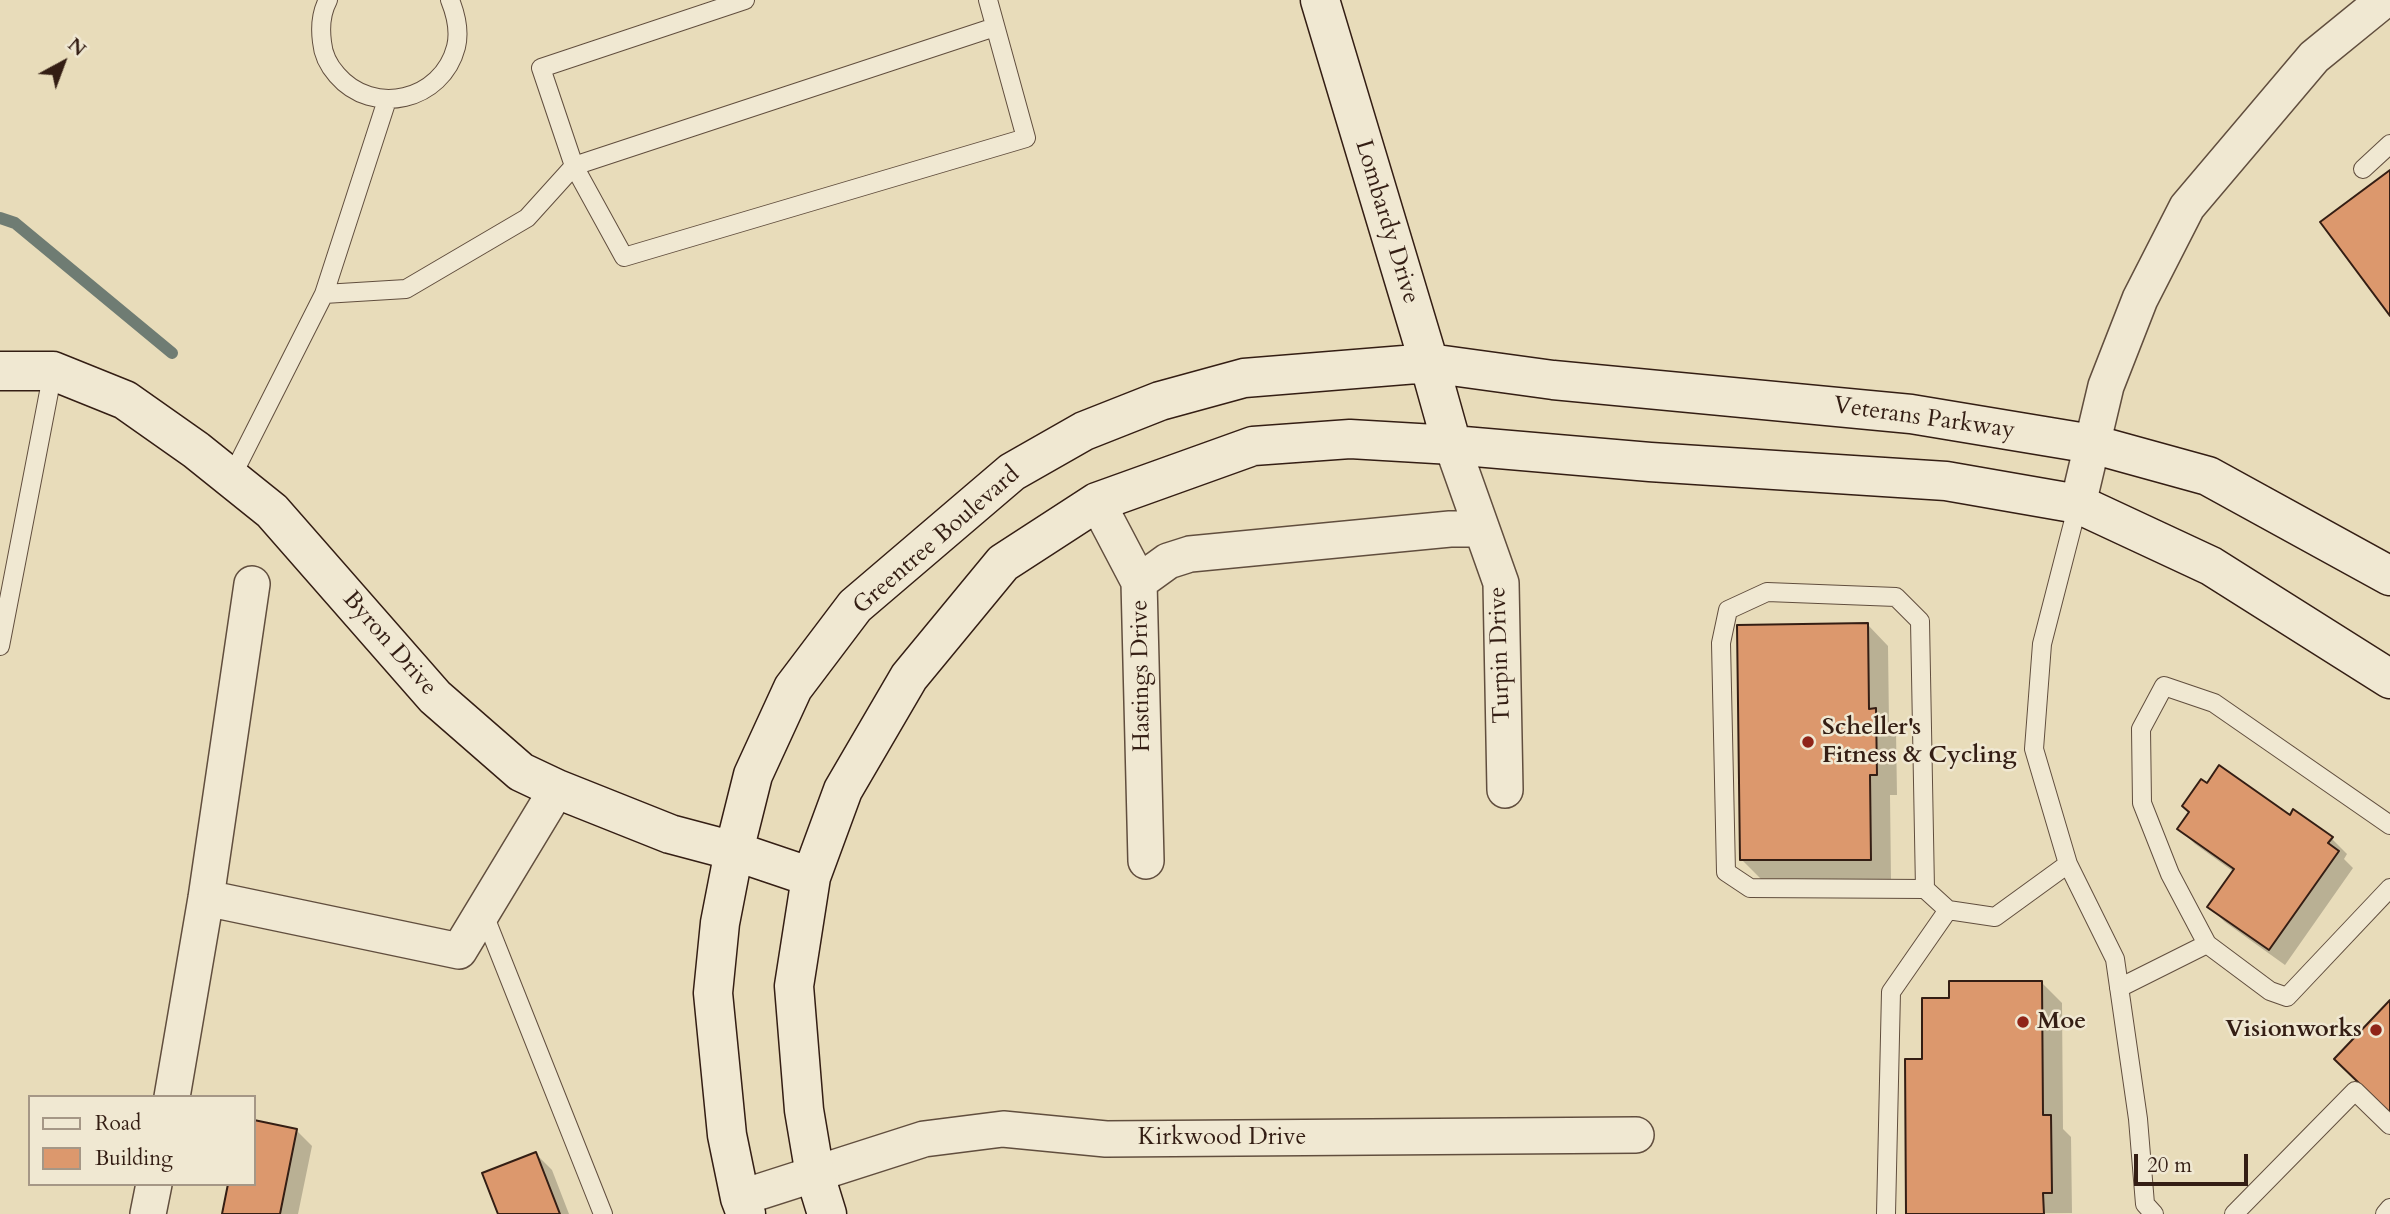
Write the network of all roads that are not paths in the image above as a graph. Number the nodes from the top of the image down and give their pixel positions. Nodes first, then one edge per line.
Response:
1 (328, 0) edge
2 (451, 0) edge
3 (745, 0) edge
4 (988, 0) edge
5 (1320, 0) edge
6 (2384, 0) edge
7 (995, 27) junction
8 (387, 100) junction
9 (2390, 144) edge
10 (573, 166) junction
11 (2363, 170) dead end
12 (324, 294) junction
13 (1429, 363) junction
14 (0, 371) edge
15 (53, 371) junction
16 (2092, 444) junction
17 (1452, 445) junction
18 (231, 478) junction
19 (1097, 502) junction
20 (2078, 504) junction
21 (1480, 529) junction
22 (2390, 576) edge
23 (1139, 582) junction
24 (252, 584) dead end
25 (0, 646) edge
26 (2390, 679) edge
27 (557, 789) junction
28 (1505, 790) dead end
29 (2390, 825) edge
30 (734, 851) junction
31 (1146, 861) dead end
32 (2068, 864) junction
33 (811, 877) junction
34 (2390, 888) edge
35 (1925, 889) junction
36 (206, 898) junction
37 (1948, 910) junction
38 (483, 912) junction
39 (2207, 944) junction
40 (2119, 988) junction
41 (172, 1095) edge
42 (2390, 1125) edge
43 (1636, 1135) dead end
44 (815, 1175) junction
45 (154, 1186) edge
46 (743, 1206) edge
47 (2390, 1209) edge
48 (148, 1214) edge
49 (603, 1214) edge
50 (827, 1214) edge
51 (1886, 1214) edge
52 (2154, 1214) edge
53 (2234, 1214) edge
54 (2385, 1214) edge

1 - 8 lane
2 - 8 lane
3 - 10 lane
4 - 7 lane
5 - 13 main road, Lombardy Drive
6 - 16 street
7 - 10 lane
7 - 10 lane
8 - 12 lane
9 - 11 lane
10 - 12 lane
12 - 18 lane
13 - 16 main road, Veterans Parkway
13 - 17 main road, Lombardy Drive
13 - 30 main road, Greentree Boulevard
14 - 15 main road, Byron Drive
15 - 18 main road, Byron Drive
15 - 25 lane
16 - 20 street
16 - 22 main road, Veterans Parkway
17 - 19 main road
17 - 20 main road
17 - 21 street, Turpin Drive
18 - 27 main road, Byron Drive
19 - 23 street, Hastings Drive
19 - 33 main road
20 - 26 main road
20 - 32 lane
21 - 23 street
21 - 28 street, Turpin Drive
23 - 31 street, Hastings Drive
24 - 36 street
27 - 30 main road, Byron Drive
27 - 38 street
29 - 39 lane
30 - 33 main road, Byron Drive
30 - 46 main road, Greentree Boulevard
32 - 37 lane
32 - 40 lane
33 - 44 main road
34 - 39 lane
35 - 35 lane
35 - 37 lane
36 - 38 street
36 - 41 street
37 - 51 lane
38 - 49 lane
39 - 40 lane
40 - 52 lane
42 - 53 lane
43 - 44 street, Kirkwood Drive
44 - 46 street, Kirkwood Drive
44 - 50 main road
45 - 48 street
47 - 54 lane

